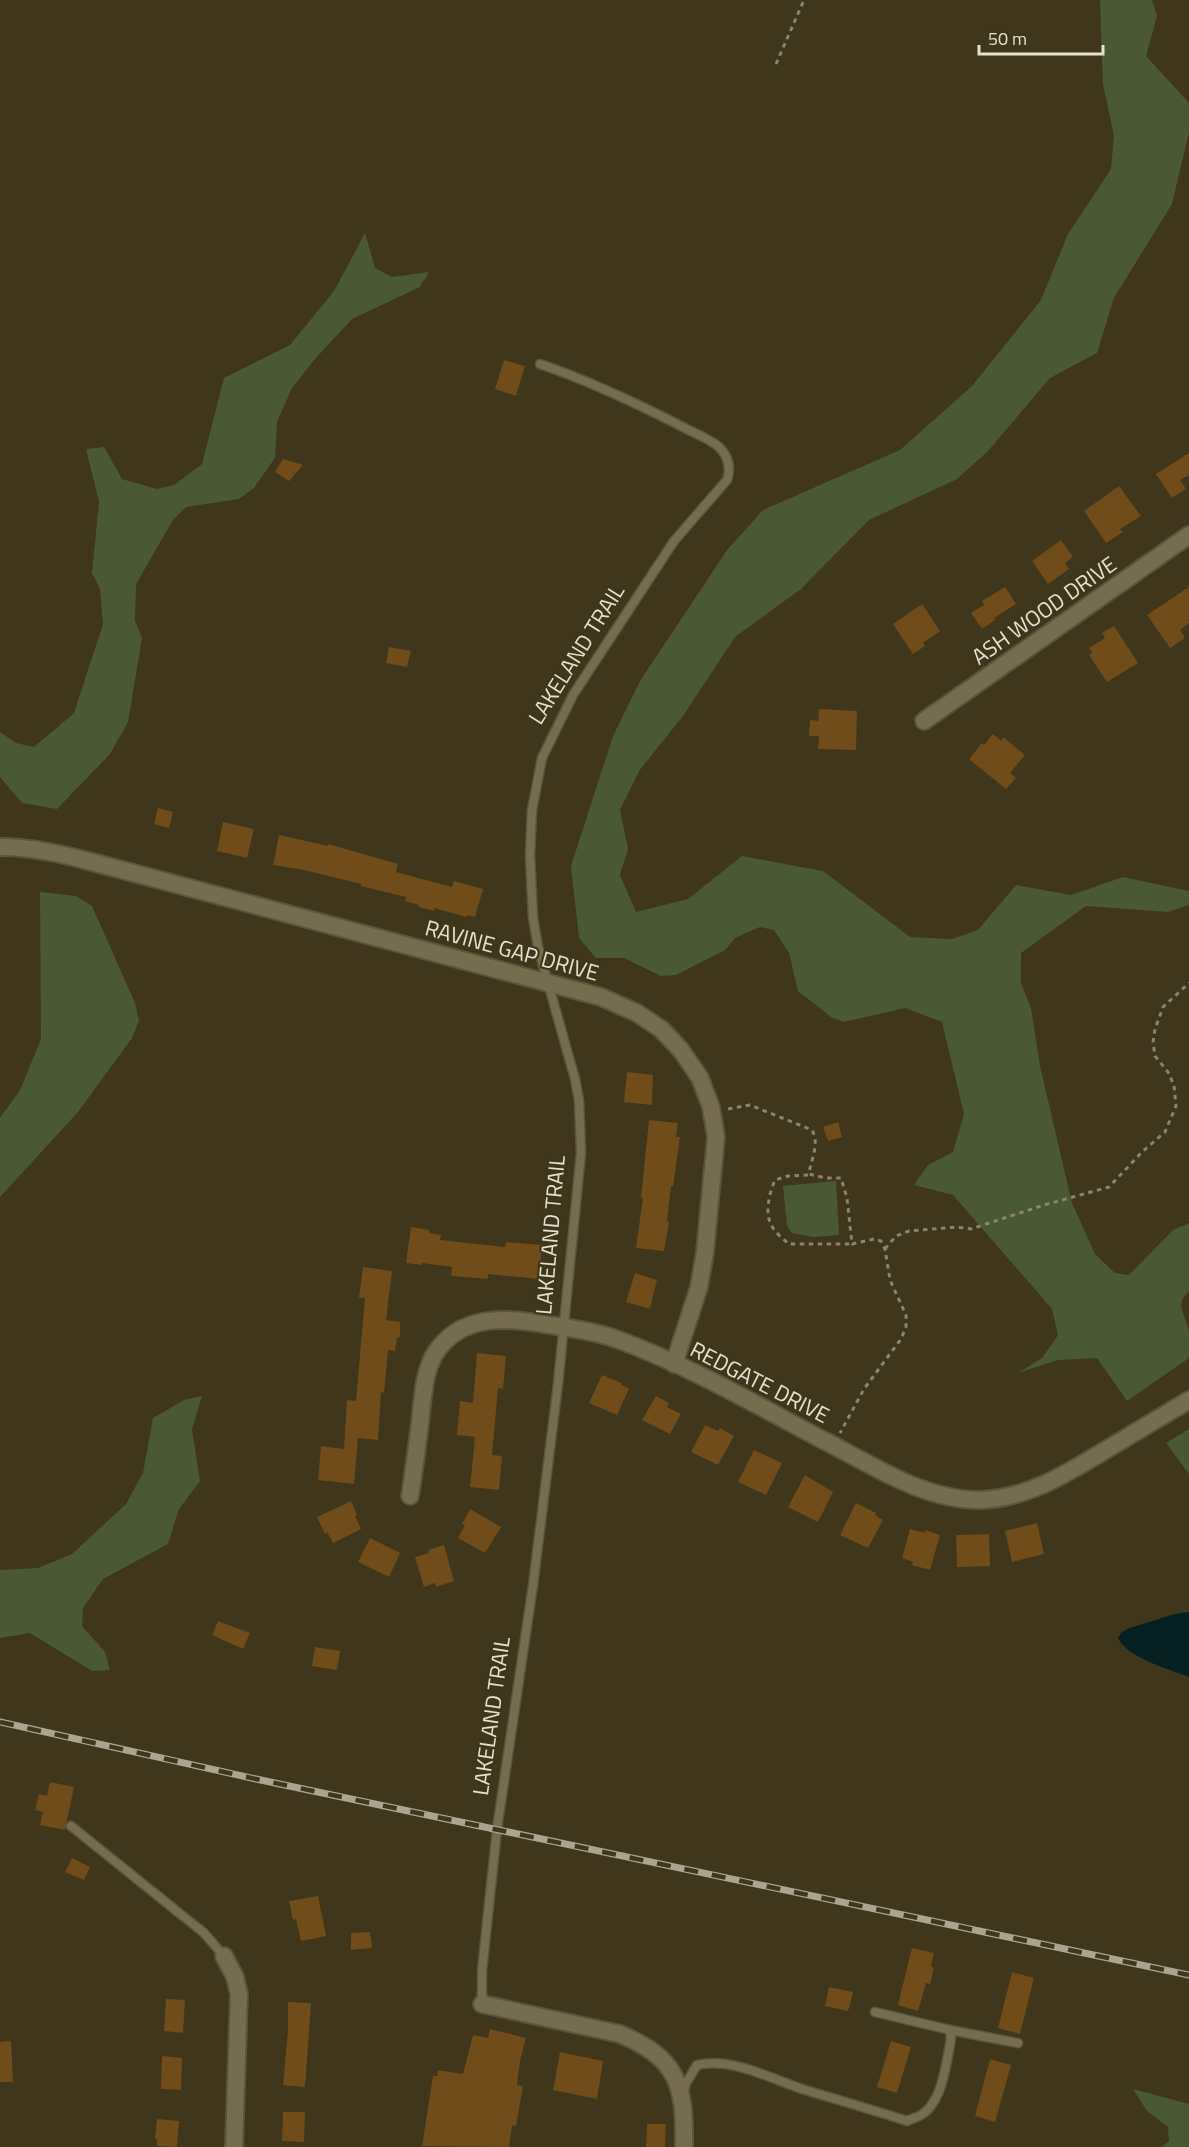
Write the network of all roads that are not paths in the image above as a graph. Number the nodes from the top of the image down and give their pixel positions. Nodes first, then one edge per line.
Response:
1 (540, 364) dead end
2 (1189, 535) edge
3 (924, 721) dead end
4 (0, 847) edge
5 (549, 983) junction
6 (564, 1327) junction
7 (674, 1364) junction
8 (1189, 1400) edge
9 (410, 1496) dead end
10 (70, 1826) dead end
11 (224, 1956) joint
12 (482, 2004) joint
13 (874, 2012) dead end
14 (950, 2030) junction
15 (1018, 2043) dead end
16 (682, 2097) junction
17 (234, 2147) edge
18 (684, 2147) edge

1 - 5 lane, LAKELAND TRAIL
2 - 3 street, ASH WOOD DRIVE
4 - 5 street, RAVINE GAP DRIVE
5 - 6 lane, LAKELAND TRAIL
5 - 7 street, RAVINE GAP DRIVE
6 - 7 street, REDGATE DRIVE
6 - 9 street, REDGATE DRIVE
6 - 12 lane, LAKELAND TRAIL
7 - 8 street, REDGATE DRIVE
10 - 11 lane
11 - 17 street
12 - 16 street, LAKELAND TRAIL
13 - 14 lane
14 - 15 lane
14 - 16 lane
16 - 18 street, LAKELAND TRAIL

